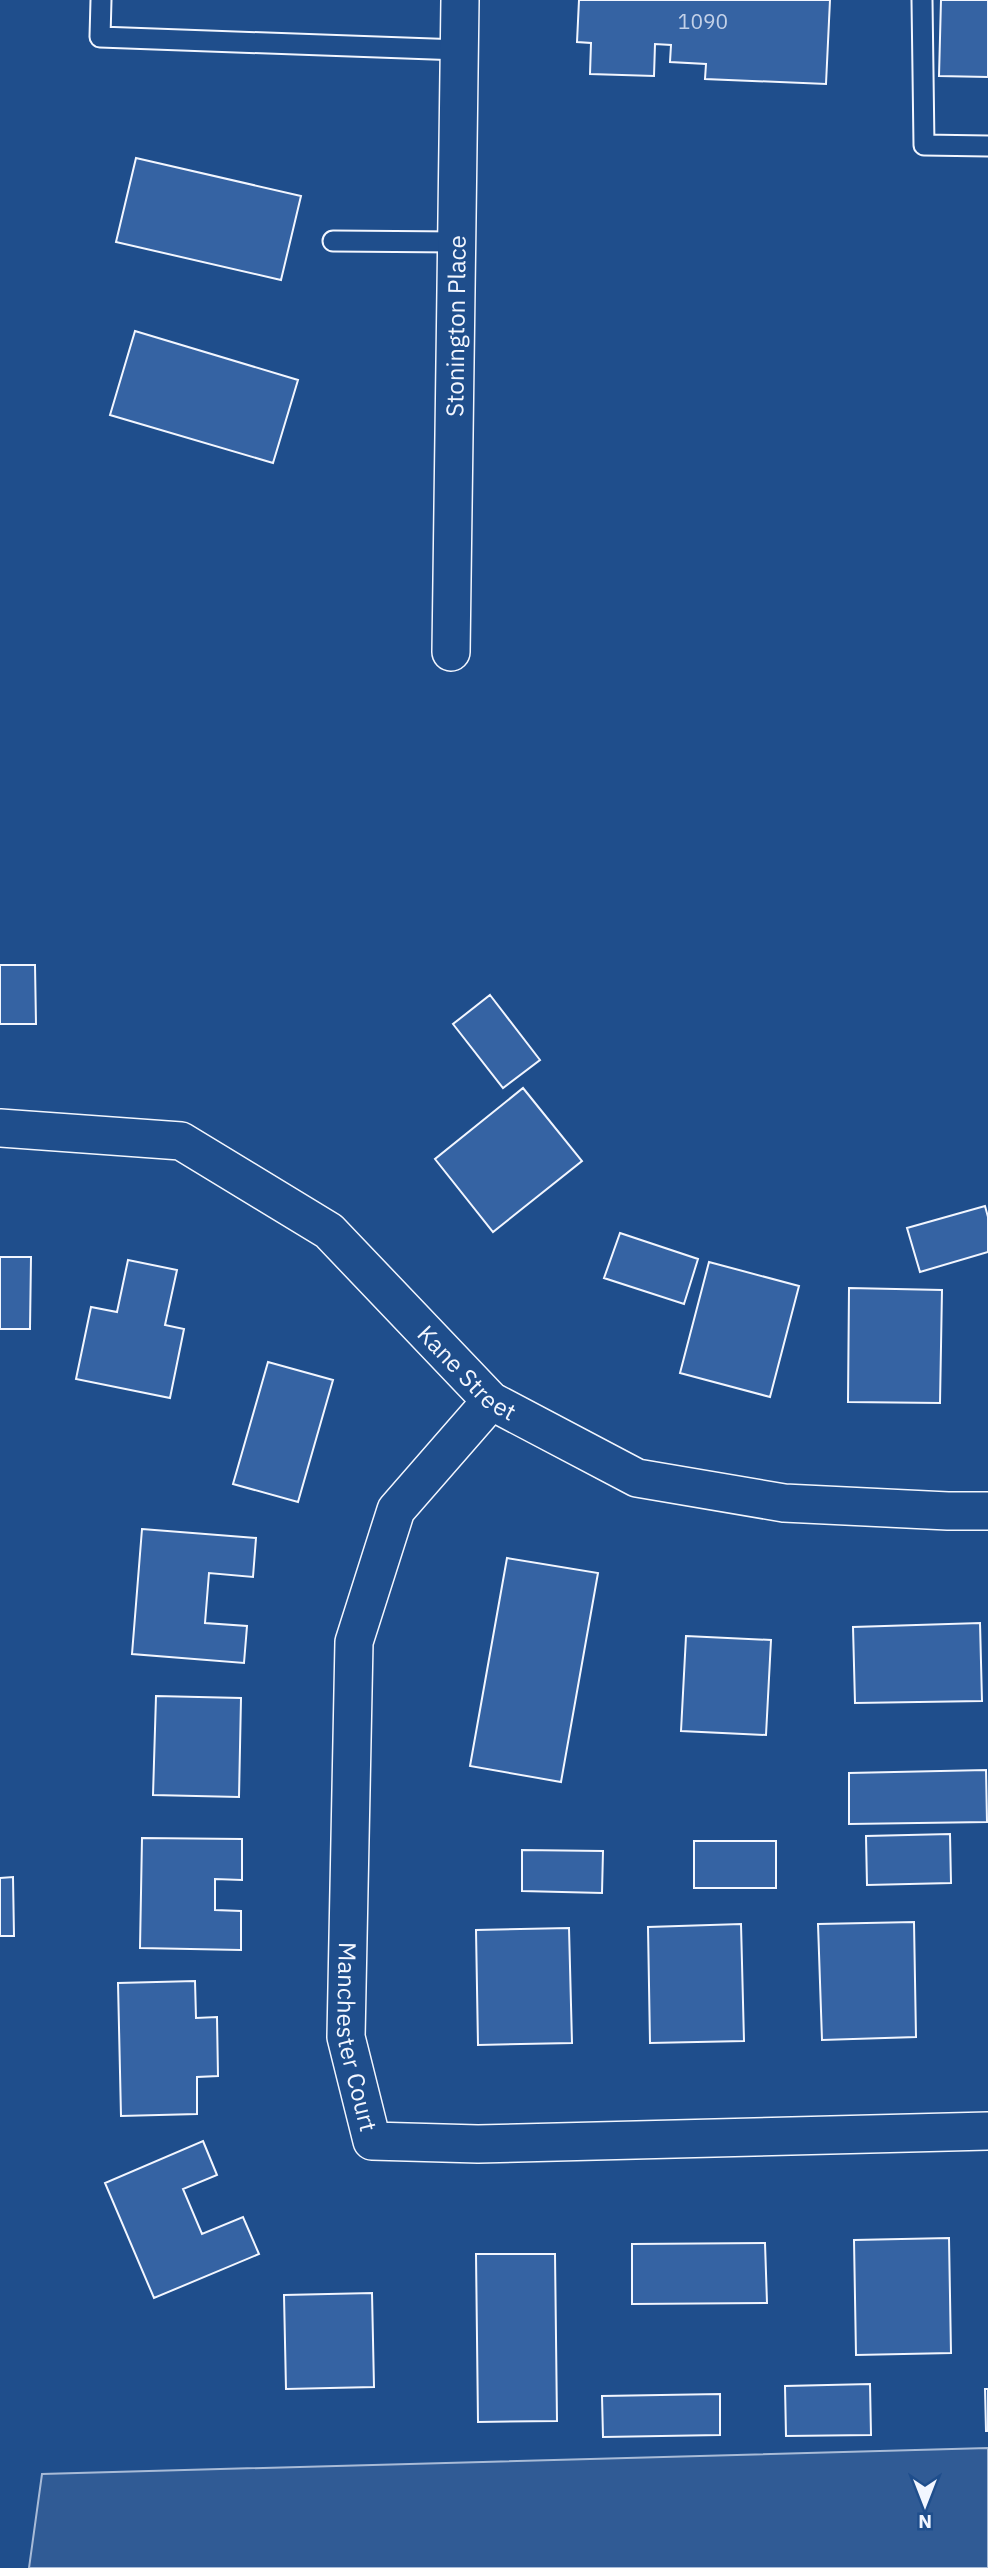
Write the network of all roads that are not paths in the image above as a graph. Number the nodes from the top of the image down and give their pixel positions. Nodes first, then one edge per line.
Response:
1 (101, 0) edge
2 (460, 0) edge
3 (922, 0) edge
4 (460, 50) junction
5 (988, 146) edge
6 (333, 241) dead end
7 (457, 242) junction
8 (451, 652) dead end
9 (0, 1128) edge
10 (491, 1401) junction
11 (988, 1511) edge
12 (988, 2131) edge

1 - 4 lane
2 - 4 street, Stonington Place
3 - 5 lane
4 - 7 street, Stonington Place
6 - 7 lane
7 - 8 street, Stonington Place
9 - 10 street, Kane Street
10 - 11 street, Kane Street
10 - 12 street, Manchester Court

